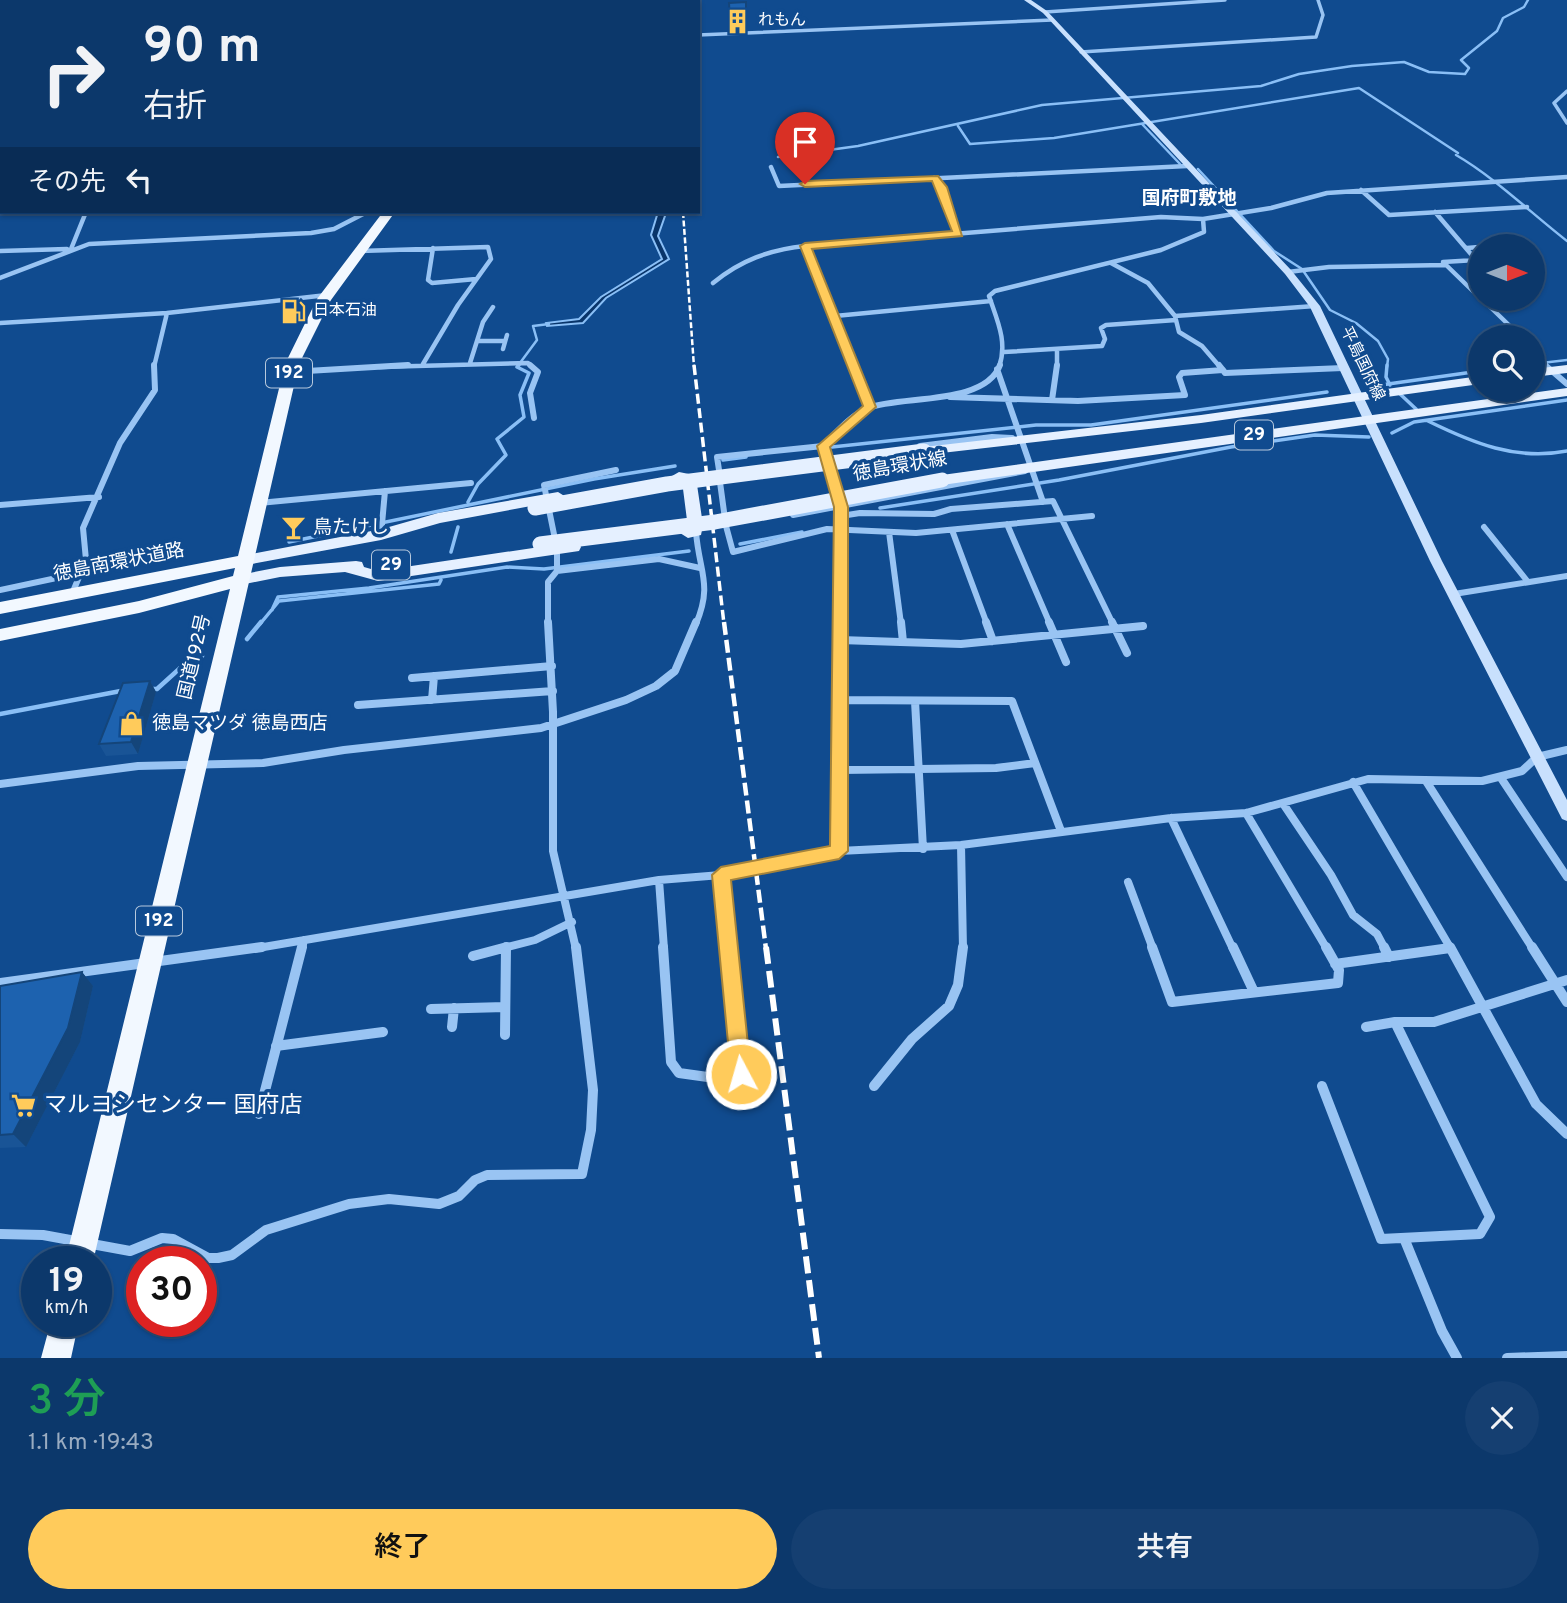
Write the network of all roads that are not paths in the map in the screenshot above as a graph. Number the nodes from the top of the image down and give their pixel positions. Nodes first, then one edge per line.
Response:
1 (435, 0) edge
2 (450, 0) edge
3 (1027, 0) edge
4 (1226, 0) edge
5 (1318, 0) edge
6 (1045, 12) junction
7 (1052, 20) junction
8 (700, 35) edge
9 (1082, 52) junction
10 (1567, 90) edge
11 (1567, 123) edge
12 (1187, 166) junction
13 (771, 167) dead end
14 (1567, 177) edge
15 (934, 178) junction
16 (1361, 190) junction
17 (1525, 207) dead end
18 (1435, 212) junction
19 (85, 214) edge
20 (363, 214) edge
21 (388, 214) edge
22 (1236, 214) junction
23 (1203, 219) junction
24 (958, 234) junction
25 (805, 246) junction
26 (433, 248) junction
27 (1467, 248) joint
28 (71, 249) junction
29 (0, 251) edge
30 (360, 251) junction
31 (1111, 262) junction
32 (1446, 265) junction
33 (1288, 272) junction
34 (0, 278) edge
35 (476, 279) junction
36 (713, 283) dead end
37 (1468, 286) edge
38 (327, 295) junction
39 (991, 301) junction
40 (1315, 306) junction
41 (493, 307) dead end
42 (1495, 312) edge
43 (167, 313) junction
44 (835, 316) junction
45 (1175, 318) junction
46 (0, 323) edge
47 (1509, 325) edge
48 (478, 341) junction
49 (503, 349) dead end
50 (1057, 351) junction
51 (1004, 352) junction
52 (470, 363) junction
53 (423, 364) junction
54 (1545, 367) edge
55 (1343, 368) junction
56 (997, 369) junction
57 (1545, 369) edge
58 (1567, 369) edge
59 (1223, 370) junction
60 (290, 372) junction
61 (1468, 382) edge
62 (1567, 384) edge
63 (1567, 392) edge
64 (946, 396) junction
65 (1357, 396) junction
66 (1006, 399) junction
67 (1052, 400) junction
68 (869, 407) junction
69 (534, 418) dead end
70 (1370, 419) junction
71 (1018, 431) junction
72 (823, 446) junction
73 (824, 458) junction
74 (616, 470) dead end
75 (719, 470) junction
76 (1036, 478) junction
77 (471, 483) dead end
78 (385, 491) junction
79 (543, 496) junction
80 (99, 497) junction
81 (1043, 502) junction
82 (259, 503) junction
83 (0, 505) edge
84 (841, 511) junction
85 (1092, 516) dead end
86 (1062, 519) junction
87 (1007, 524) junction
88 (381, 525) junction
89 (726, 526) junction
90 (1484, 527) dead end
91 (841, 530) junction
92 (951, 530) junction
93 (695, 532) junction
94 (889, 532) junction
95 (1492, 537) junction
96 (1481, 538) dead end
97 (557, 563) junction
98 (346, 567) junction
99 (700, 568) junction
100 (243, 570) junction
101 (80, 573) junction
102 (1567, 576) edge
103 (1528, 582) junction
104 (0, 590) edge
105 (72, 594) junction
106 (1454, 594) junction
107 (0, 608) edge
108 (1143, 626) dead end
109 (1116, 629) junction
110 (0, 635) edge
111 (1055, 635) junction
112 (840, 640) junction
113 (993, 641) junction
114 (903, 642) junction
115 (1127, 653) dead end
116 (1066, 662) dead end
117 (552, 666) junction
118 (434, 676) junction
119 (412, 678) dead end
120 (553, 691) junction
121 (432, 699) junction
122 (840, 700) junction
123 (915, 701) junction
124 (358, 705) dead end
125 (553, 723) junction
126 (1567, 750) edge
127 (1537, 757) junction
128 (197, 763) junction
129 (1035, 763) junction
130 (919, 769) junction
131 (839, 770) junction
132 (1501, 778) junction
133 (1426, 781) junction
134 (1353, 782) junction
135 (0, 784) edge
136 (1284, 805) junction
137 (1246, 813) junction
138 (1567, 815) edge
139 (1171, 818) junction
140 (1060, 831) junction
141 (961, 845) junction
142 (923, 849) junction
143 (839, 851) junction
144 (721, 875) junction
145 (1567, 877) edge
146 (659, 880) junction
147 (1128, 883) dead end
148 (566, 897) junction
149 (572, 922) junction
150 (304, 940) junction
151 (506, 947) junction
152 (1450, 948) junction
153 (473, 956) dead end
154 (1389, 957) junction
155 (149, 960) junction
156 (1335, 964) junction
157 (1567, 980) edge
158 (1554, 982) junction
159 (0, 983) edge
160 (1254, 992) junction
161 (1567, 1002) edge
162 (505, 1007) junction
163 (454, 1008) junction
164 (1483, 1008) junction
165 (431, 1009) dead end
166 (1395, 1022) junction
167 (452, 1027) dead end
168 (1366, 1027) dead end
169 (383, 1032) dead end
170 (505, 1035) dead end
171 (276, 1046) junction
172 (874, 1086) dead end
173 (1322, 1086) dead end
174 (259, 1114) dead end
175 (1567, 1134) edge
176 (0, 1234) edge
177 (1404, 1238) junction
178 (70, 1246) edge
179 (83, 1246) edge
180 (112, 1251) edge
181 (61, 1337) edge
182 (1567, 1356) edge
183 (56, 1358) edge
184 (1457, 1358) edge
185 (1507, 1358) edge

1 - 2 street
3 - 6 main road, 平島国府線
4 - 6 street
5 - 9 street
6 - 7 main road, 平島国府線
7 - 8 street
7 - 9 main road, 平島国府線
9 - 12 main road, 平島国府線
10 - 11 street
12 - 15 street
12 - 22 main road, 平島国府線
13 - 15 street
14 - 16 street
15 - 24 street
16 - 18 street
16 - 22 street
17 - 18 street
18 - 27 street
19 - 28 street
20 - 28 street
21 - 30 highway, 国道192号 / 192
22 - 23 street
22 - 33 main road, 平島国府線
23 - 24 street
23 - 31 street
24 - 25 street
25 - 36 street
25 - 44 street
26 - 30 street
26 - 35 street
26 - 35 street
27 - 32 street
28 - 29 street
28 - 34 street
30 - 38 highway, 国道192号 / 192
31 - 39 street
31 - 45 street
32 - 33 street
32 - 37 street
33 - 40 main road, 平島国府線
35 - 53 street
38 - 43 street
38 - 60 highway, 国道192号 / 192
39 - 44 street
39 - 51 street
40 - 45 street
40 - 55 main road, 平島国府線
41 - 48 street
42 - 47 street
43 - 46 street
43 - 80 street
44 - 68 street
45 - 50 street
45 - 59 street
48 - 49 street
48 - 52 street
50 - 51 street
50 - 67 street
51 - 56 street
52 - 53 street
52 - 69 street
53 - 60 street
54 - 58 main road
55 - 59 street
55 - 65 main road, 平島国府線
56 - 64 street
56 - 66 street
57 - 62 street
59 - 67 street
60 - 82 highway, 国道192号 / 192
61 - 65 main road, 徳島環状線 / 29
63 - 70 main road, 徳島環状線 / 29
64 - 66 street
64 - 68 street
65 - 70 main road, 平島国府線
65 - 71 main road, 徳島環状線 / 29
66 - 67 street
66 - 71 street
68 - 72 street
70 - 76 main road, 徳島環状線 / 29
70 - 106 main road, 平島国府線
71 - 73 street
71 - 76 street
71 - 79 main road, 徳島環状線 / 29, bridge
72 - 73 street
72 - 75 street
73 - 75 street
73 - 84 street
74 - 79 street
75 - 89 street
76 - 81 street
76 - 84 street
76 - 98 main road, 徳島環状線 / 29, bridge
77 - 78 street
78 - 82 street
78 - 88 street
79 - 88 main road, 徳島環状線 / 29
79 - 93 main road
79 - 97 street
80 - 83 street
80 - 101 street
81 - 84 street
81 - 86 street
82 - 100 highway, 国道192号 / 192
84 - 89 street
84 - 91 street
85 - 86 street
86 - 87 street
86 - 109 street
87 - 92 street
87 - 111 street
88 - 100 main road, 徳島環状線 / 29
89 - 91 street
90 - 95 street
91 - 94 street
91 - 112 street
92 - 94 street
92 - 113 street
93 - 97 main road
93 - 99 street
94 - 114 street
95 - 96 street
95 - 103 street
97 - 98 main road
97 - 99 street
97 - 117 street
98 - 100 main road, 徳島環状線 / 29
99 - 125 street
100 - 105 highway, 徳島南環状道路
100 - 110 highway
100 - 128 highway, 国道192号 / 192
101 - 104 street
101 - 105 street
102 - 103 street
103 - 106 street
105 - 107 highway, 徳島南環状道路
106 - 127 main road, 平島国府線
108 - 109 street
109 - 111 street
109 - 115 street
111 - 113 street
111 - 116 street
112 - 114 street
112 - 122 street
113 - 114 street
117 - 118 street
117 - 120 street
118 - 119 street
118 - 121 street
120 - 121 street
120 - 125 street
121 - 124 street
122 - 123 street
122 - 131 street
123 - 129 street
123 - 130 street
125 - 128 street
125 - 148 street
126 - 127 street
127 - 132 street
127 - 138 main road, 平島国府線
128 - 135 street
128 - 155 highway, 国道192号 / 192
129 - 130 street
129 - 140 street
130 - 131 street
130 - 142 street
131 - 143 street
132 - 133 street
132 - 145 street
133 - 134 street
133 - 158 street
134 - 136 street
134 - 152 street
136 - 137 street
136 - 154 street
137 - 139 street
137 - 156 street
139 - 140 street
139 - 160 street
140 - 141 street
141 - 142 street
141 - 172 street
142 - 143 street
143 - 144 street
144 - 146 street
144 - 146 street
146 - 148 street
147 - 160 street
148 - 149 street
148 - 150 street
149 - 151 street
149 - 180 street
150 - 155 street
150 - 171 street
151 - 153 street
151 - 162 street
152 - 154 street
152 - 164 street
154 - 156 street
155 - 159 street
155 - 179 highway, 国道192号 / 192
156 - 160 street
157 - 158 street
158 - 161 street
158 - 164 street
162 - 163 street
162 - 170 street
163 - 165 street
163 - 167 street
164 - 166 street
164 - 175 street
166 - 168 street
166 - 177 street
169 - 171 street
171 - 174 street
173 - 177 street
176 - 178 street
177 - 184 street
181 - 183 highway
182 - 185 street

